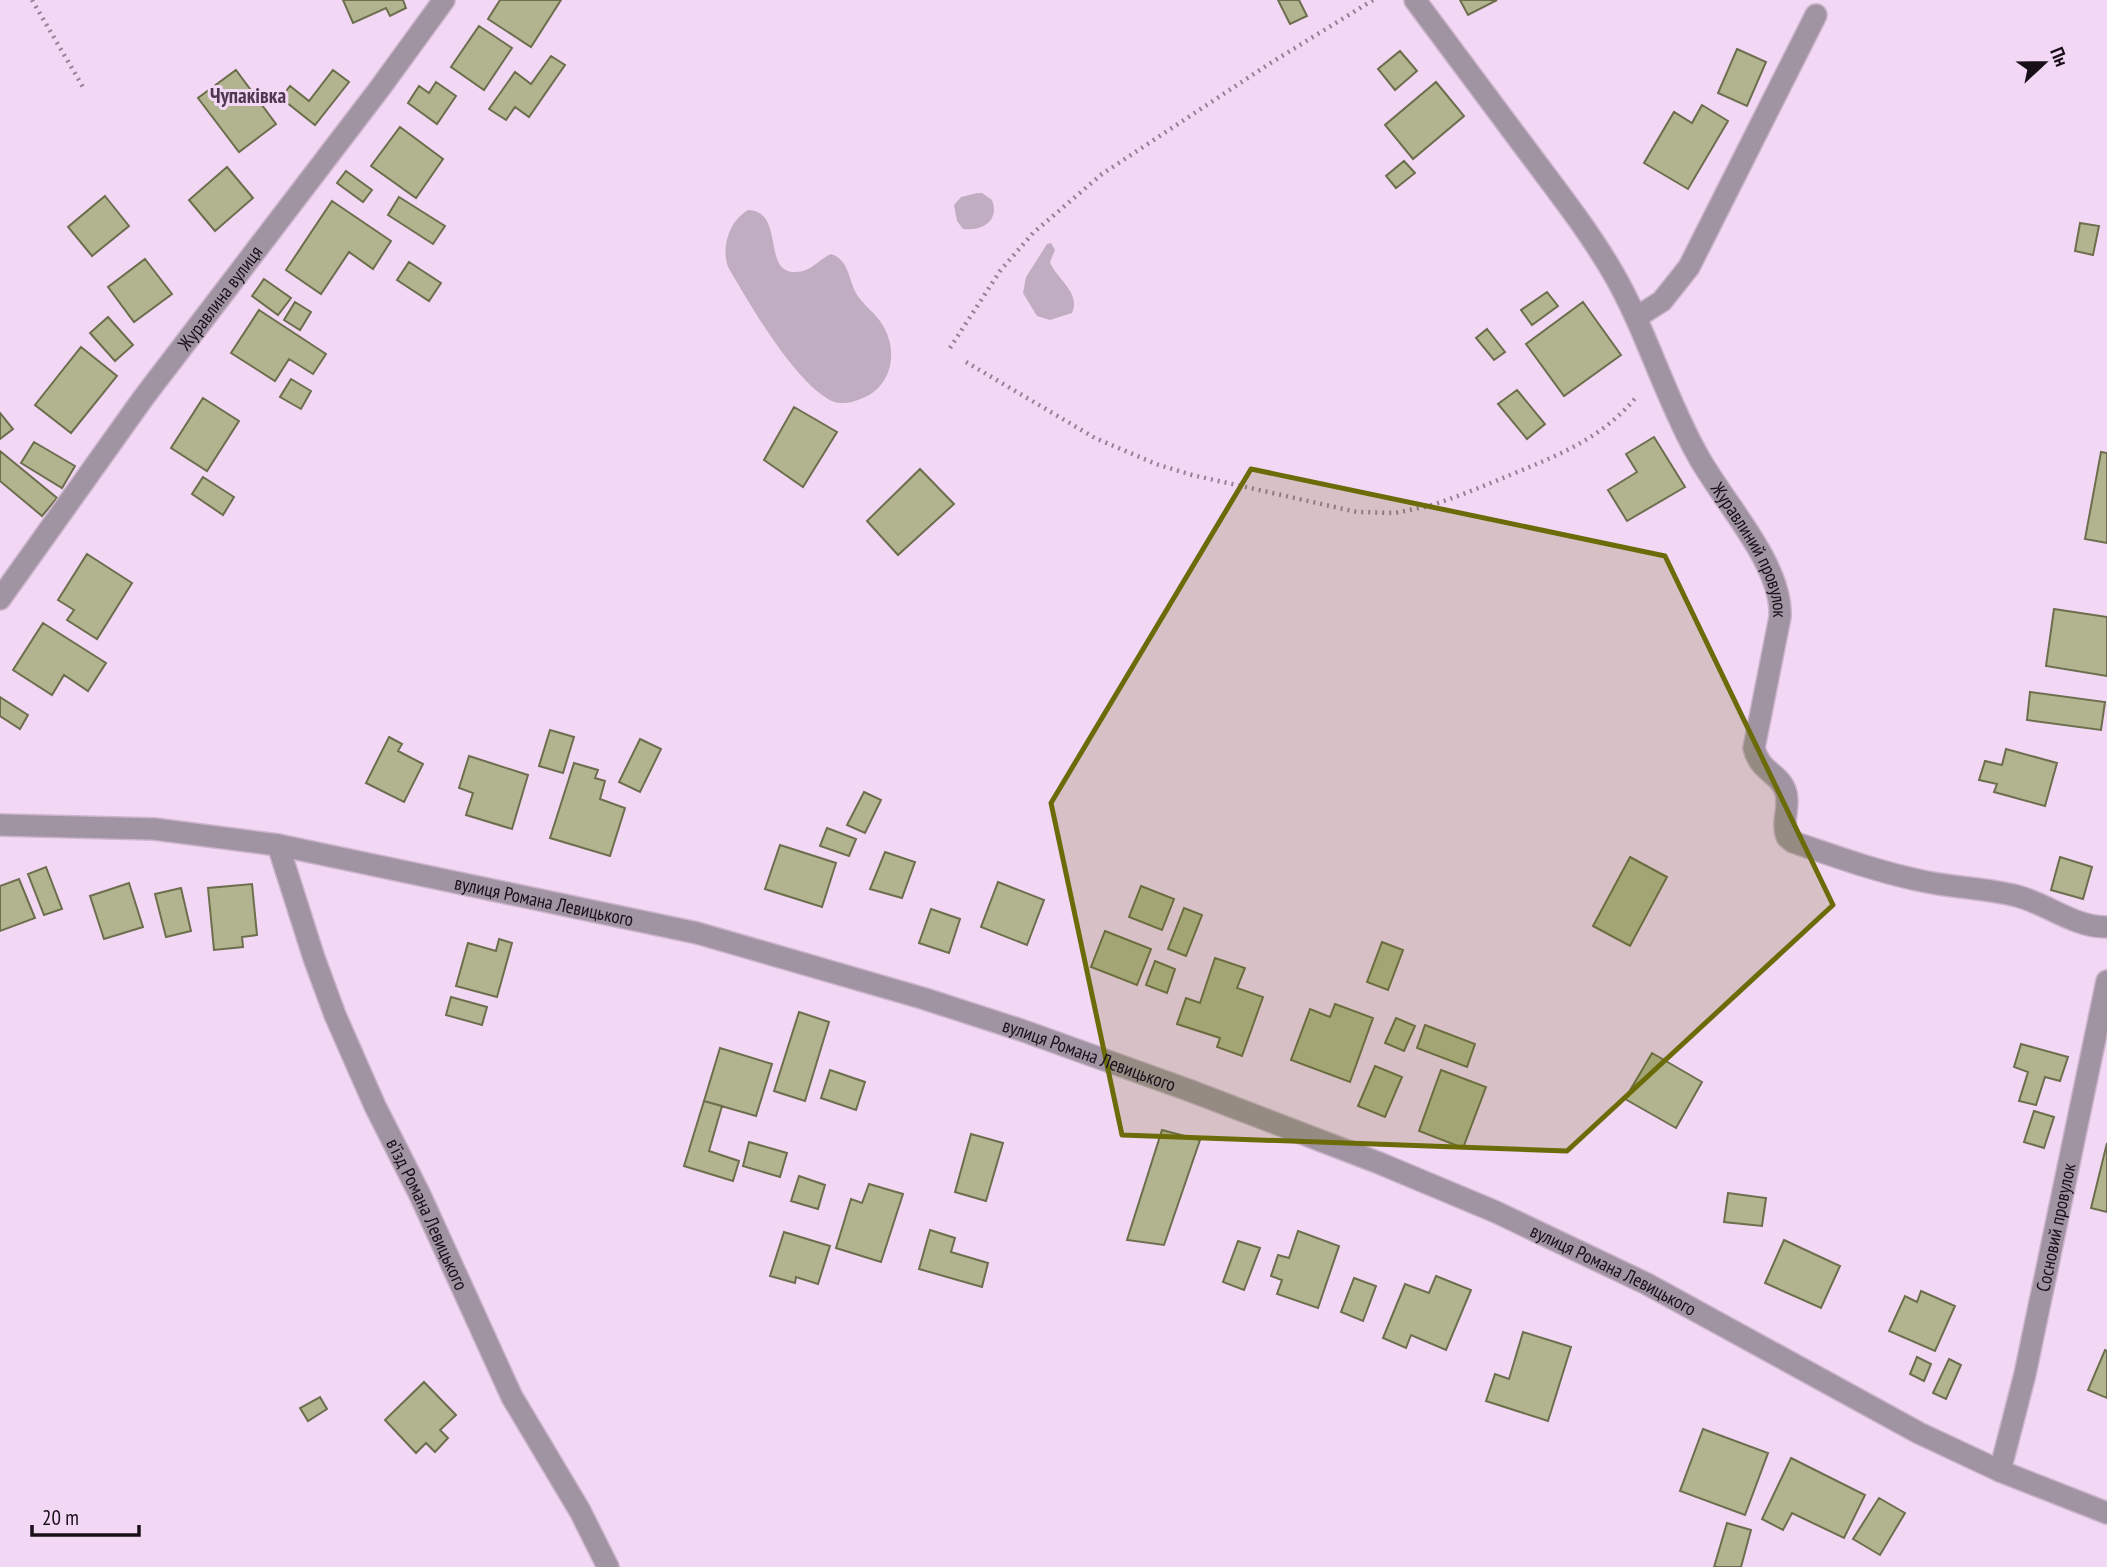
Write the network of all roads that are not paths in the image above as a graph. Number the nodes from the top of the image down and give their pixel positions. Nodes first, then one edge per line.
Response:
1 (444, 0) edge
2 (1415, 0) edge
3 (1816, 15) dead end
4 (1637, 317) junction
5 (0, 599) edge
6 (0, 824) edge
7 (278, 845) junction
8 (2107, 927) edge
9 (2107, 981) edge
10 (2000, 1471) junction
11 (2107, 1513) edge
12 (608, 1567) edge

1 - 5 street, Журавлина вулиця
2 - 4 street, Журавлиний провулок
3 - 4 street
4 - 8 street, Журавлиний провулок
6 - 7 street, вулиця Романа Левицького
7 - 10 street, вулиця Романа Левицького
7 - 12 street, в’їзд Романа Левицького
9 - 10 street, Сосновий провулок
10 - 11 street, вулиця Романа Левицького

